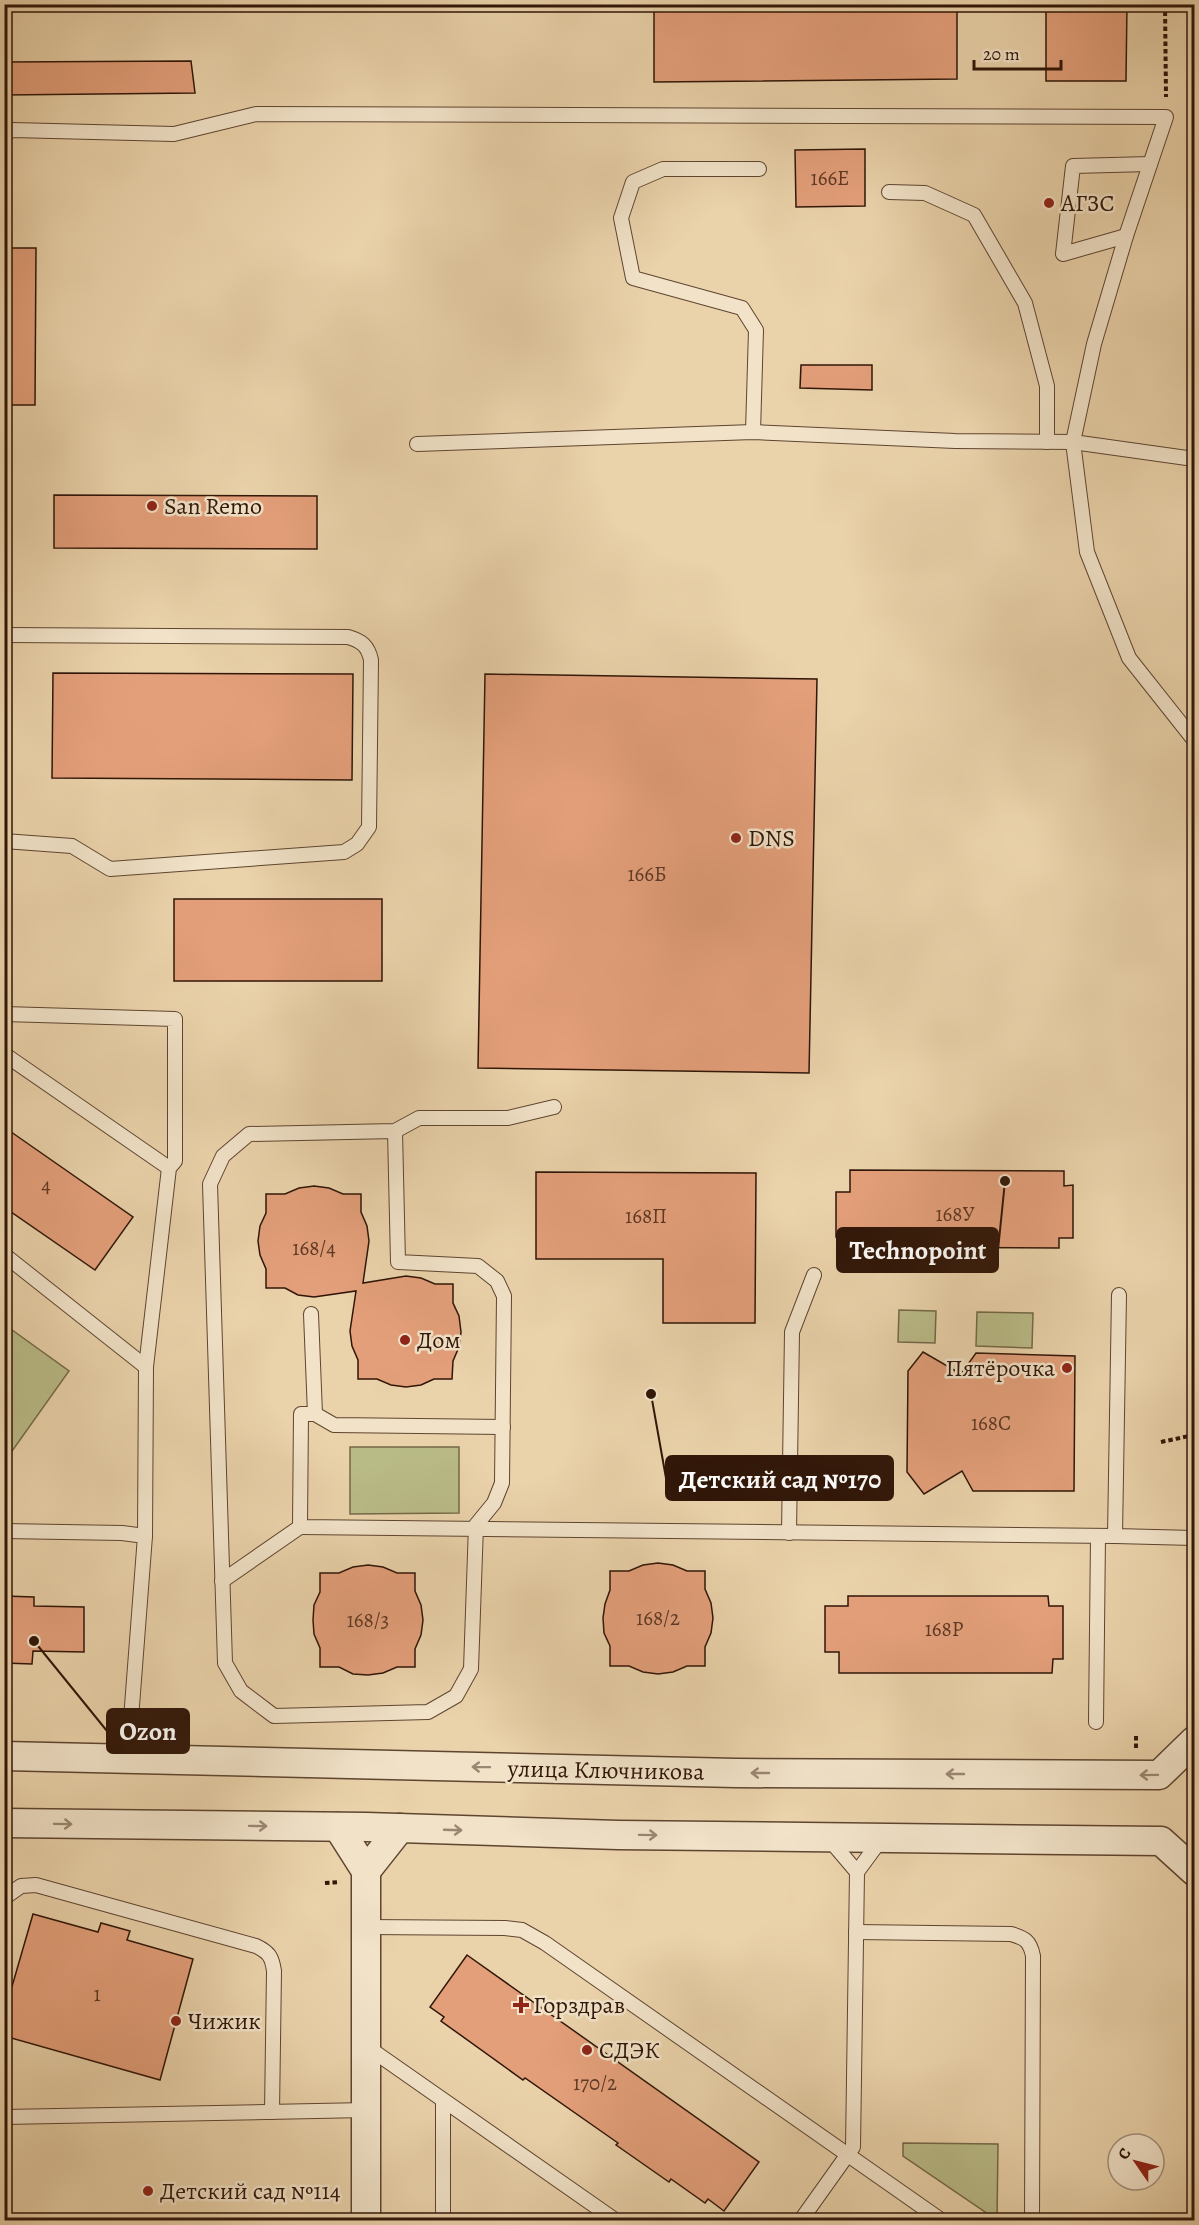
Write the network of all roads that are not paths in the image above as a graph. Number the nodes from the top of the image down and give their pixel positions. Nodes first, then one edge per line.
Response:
1 (4, 134) edge
2 (1150, 164) junction
3 (759, 169) dead end
4 (889, 192) dead end
5 (1126, 236) junction
6 (753, 432) junction
7 (1047, 442) junction
8 (1073, 442) junction
9 (417, 444) dead end
10 (1194, 459) edge
11 (4, 635) edge
12 (1194, 740) edge
13 (4, 841) edge
14 (4, 1014) edge
15 (4, 1054) edge
16 (554, 1107) dead end
17 (395, 1131) junction
18 (169, 1168) junction
19 (5, 1258) edge
20 (814, 1275) dead end
21 (1119, 1295) dead end
22 (311, 1314) dead end
23 (146, 1367) junction
24 (315, 1414) junction
25 (503, 1427) junction
26 (300, 1527) junction
27 (476, 1529) junction
28 (4, 1532) edge
29 (789, 1533) junction
30 (145, 1536) junction
31 (1098, 1536) junction
32 (1115, 1536) junction
33 (1194, 1538) edge
34 (222, 1581) junction
35 (1096, 1722) dead end
36 (1194, 1741) edge
37 (4, 1756) edge
38 (128, 1758) junction
39 (4, 1823) edge
40 (338, 1827) junction
41 (400, 1828) junction
42 (828, 1838) junction
43 (882, 1838) junction
44 (366, 1871) junction
45 (1194, 1871) edge
46 (857, 1872) junction
47 (4, 1898) edge
48 (366, 1927) junction
49 (856, 1932) junction
50 (366, 2046) junction
51 (443, 2101) junction
52 (366, 2110) junction
53 (272, 2112) junction
54 (4, 2117) edge
55 (848, 2155) junction
56 (366, 2220) edge
57 (443, 2220) edge
58 (615, 2220) edge
59 (801, 2220) edge
60 (941, 2220) edge
61 (1032, 2220) edge

1 - 2 lane
2 - 5 lane
2 - 5 lane
3 - 6 lane
4 - 7 lane
5 - 8 lane
6 - 7 lane
6 - 9 lane
7 - 8 lane
8 - 10 lane
8 - 12 lane
11 - 13 lane
14 - 18 lane
15 - 18 lane
16 - 17 lane
17 - 25 lane
17 - 34 lane
18 - 23 lane
19 - 23 lane
20 - 29 lane
21 - 32 lane
22 - 24 lane
23 - 30 lane
24 - 25 lane
24 - 26 lane
25 - 27 lane
26 - 27 lane
26 - 34 lane
27 - 29 lane
27 - 34 lane
28 - 30 lane
29 - 31 lane
30 - 38 lane
31 - 32 lane
31 - 35 lane
32 - 33 lane
36 -> 38 street, улица Ключникова
37 - 38 street, улица Ключникова
39 -> 40 street
40 - 41 street
40 - 44 street
41 -> 42 street
41 - 44 street
42 - 43 street
42 - 46 lane
43 - 45 street
43 - 46 lane
44 - 48 street
46 - 49 lane
47 - 53 lane
48 - 50 street
48 - 55 lane
49 - 55 lane
49 - 61 lane
50 - 51 lane
50 - 52 street
51 - 57 lane
51 - 58 lane
52 - 53 lane
52 - 56 street
53 - 54 lane
55 - 59 lane
55 - 60 lane

